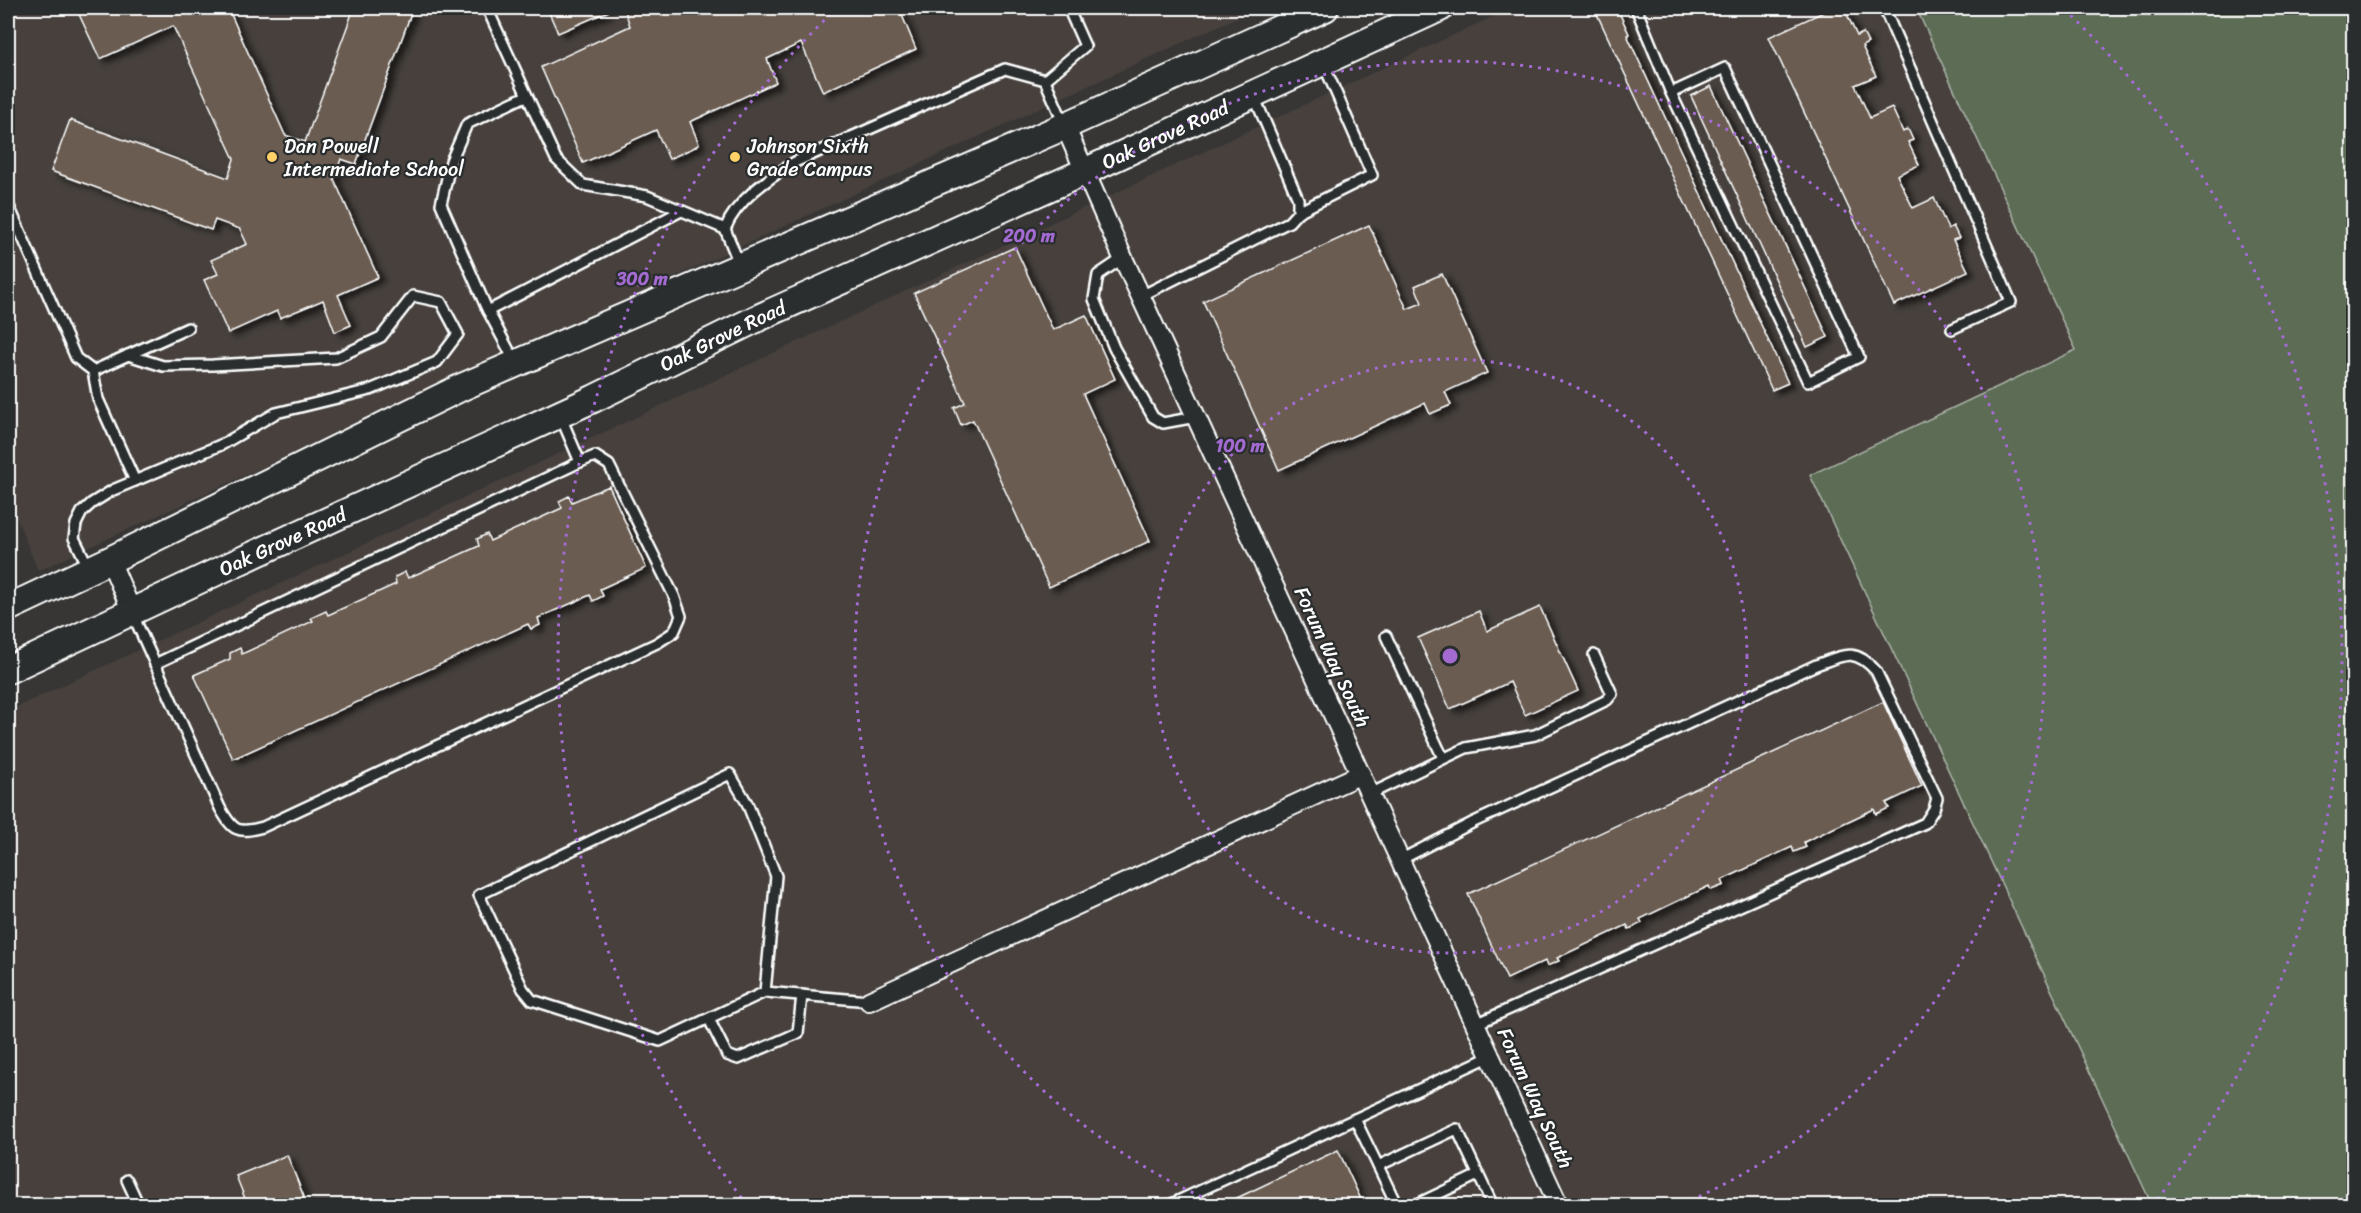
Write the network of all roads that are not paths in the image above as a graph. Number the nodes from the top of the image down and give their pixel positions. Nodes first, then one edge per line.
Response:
1 (487, 8) edge
2 (1068, 8) edge
3 (1325, 8) edge
4 (1440, 8) edge
5 (1635, 8) edge
6 (1884, 8) edge
7 (1323, 62) junction
8 (1045, 80) junction
9 (1671, 93) junction
10 (1253, 94) junction
11 (526, 96) junction
12 (1065, 126) junction
13 (1083, 172) junction
14 (8, 204) edge
15 (681, 211) junction
16 (1298, 212) junction
17 (725, 229) junction
18 (1123, 258) junction
19 (740, 266) junction
20 (1141, 296) junction
21 (488, 311) junction
22 (188, 328) dead end
23 (1952, 329) dead end
24 (128, 355) junction
25 (516, 363) junction
26 (93, 371) junction
27 (560, 414) junction
28 (1196, 417) junction
29 (580, 462) junction
30 (135, 481) junction
31 (100, 565) junction
32 (8, 609) edge
33 (132, 612) junction
34 (1386, 636) dead end
35 (1594, 655) dead end
36 (155, 664) junction
37 (8, 670) edge
38 (1443, 758) junction
39 (1361, 774) junction
40 (1370, 794) junction
41 (1400, 860) junction
42 (765, 992) junction
43 (802, 995) junction
44 (869, 1001) joint
45 (709, 1019) junction
46 (1476, 1024) junction
47 (1491, 1056) junction
48 (1355, 1119) junction
49 (1378, 1166) junction
50 (1478, 1175) junction
51 (127, 1180) dead end
52 (139, 1206) edge
53 (1167, 1206) edge
54 (1397, 1206) edge
55 (1413, 1206) edge
56 (1492, 1206) edge
57 (1559, 1206) edge

1 - 11 lane
2 - 8 lane
3 - 12 street
4 - 7 street, Oak Grove Road
5 - 9 lane
6 - 23 lane
7 - 10 street, Oak Grove Road
7 - 16 lane
8 - 12 lane
8 - 17 lane
9 - 9 lane
10 - 13 street, Oak Grove Road
10 - 16 lane
11 - 15 lane
11 - 21 lane
12 - 13 street, Forum Way South
12 - 19 street
13 - 18 street, Forum Way South
13 - 27 street, Oak Grove Road
14 - 26 lane
15 - 17 lane
15 - 21 lane
16 - 20 lane
17 - 19 lane
18 - 20 street, Forum Way South
18 - 28 lane
19 - 25 street
20 - 28 street, Forum Way South
21 - 25 lane
22 - 24 lane
24 - 26 lane
24 - 30 lane
25 - 31 street
26 - 30 lane
27 - 29 lane
27 - 33 street, Oak Grove Road
28 - 39 street, Forum Way South
29 - 36 lane
29 - 36 lane
30 - 31 lane
31 - 32 street
31 - 33 street
33 - 36 lane
33 - 37 street, Oak Grove Road
34 - 38 lane
35 - 38 lane
38 - 40 lane
39 - 40 street, Forum Way South
39 - 44 street
40 - 41 street, Forum Way South
41 - 46 street, Forum Way South
41 - 46 lane
42 - 43 lane
42 - 45 lane
42 - 45 lane
43 - 44 lane
43 - 45 lane
46 - 47 street, Forum Way South
47 - 48 lane
47 - 57 street, Forum Way South
48 - 49 lane
48 - 53 lane
49 - 50 lane
49 - 54 lane
50 - 55 lane
50 - 56 lane
51 - 52 lane

